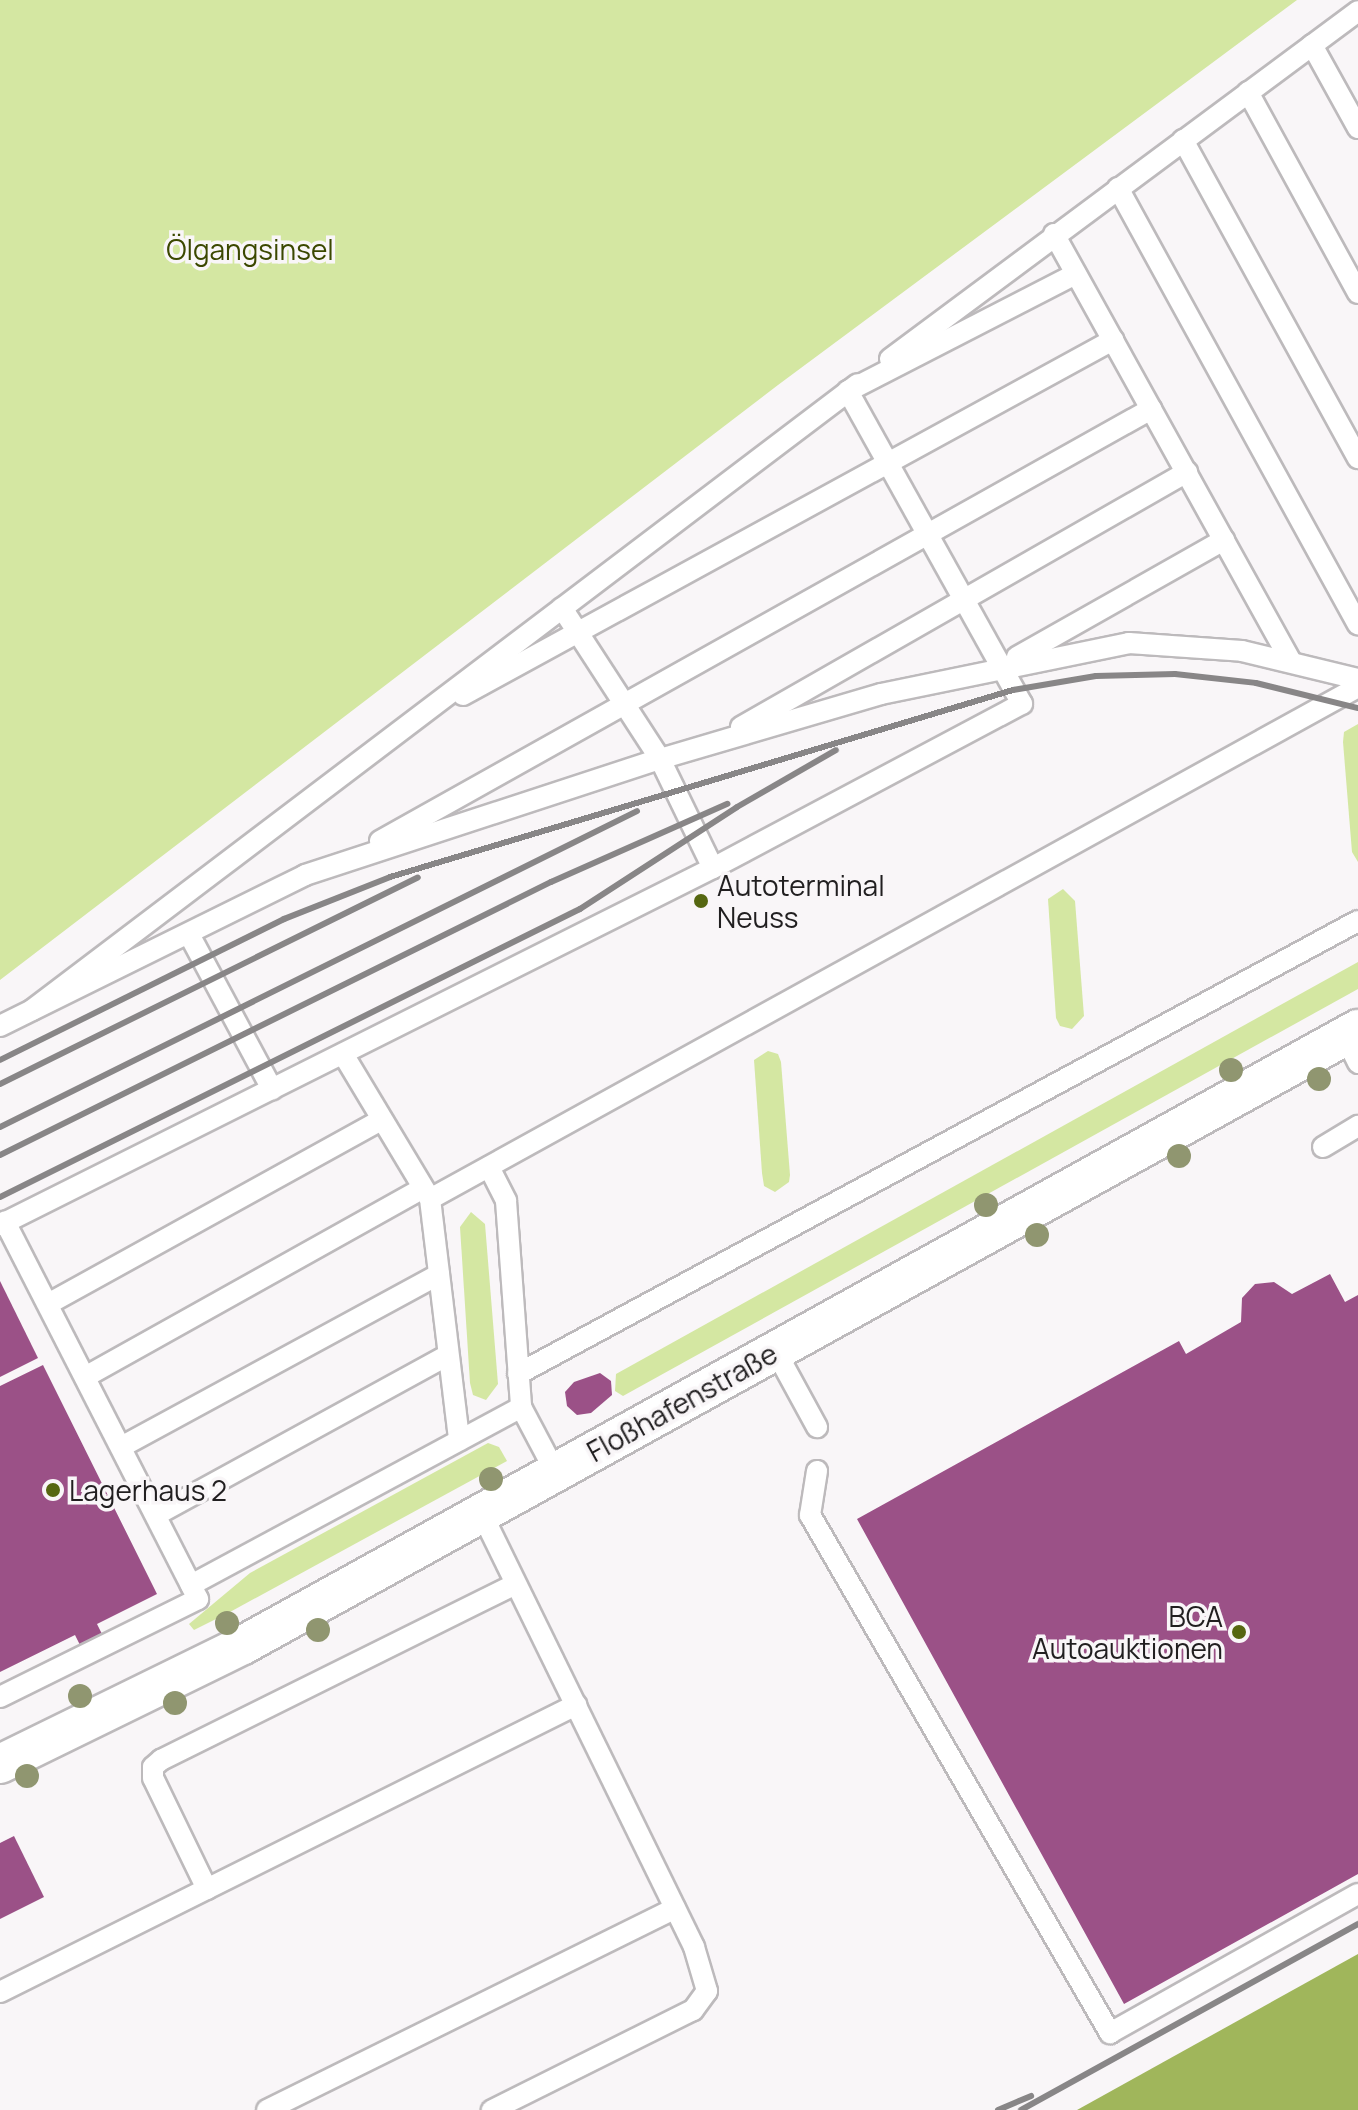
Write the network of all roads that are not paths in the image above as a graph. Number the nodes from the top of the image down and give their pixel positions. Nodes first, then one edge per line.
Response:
1 (1358, 11) edge
2 (1312, 45) junction
3 (1248, 92) junction
4 (1358, 128) edge
5 (1183, 140) junction
6 (1118, 188) junction
7 (1054, 234) junction
8 (1076, 274) junction
9 (1358, 293) edge
10 (1113, 340) junction
11 (848, 391) junction
12 (1151, 409) junction
13 (1358, 458) edge
14 (889, 464) junction
15 (1187, 472) junction
16 (927, 534) junction
17 (1224, 540) junction
18 (964, 601) junction
19 (562, 608) junction
20 (1358, 624) edge
21 (579, 634) junction
22 (1291, 662) junction
23 (1000, 667) junction
24 (1358, 679) edge
25 (1358, 687) edge
26 (625, 705) junction
27 (410, 723) junction
28 (710, 744) junction
29 (660, 759) junction
30 (338, 864) junction
31 (713, 868) junction
32 (1358, 921) edge
33 (190, 936) junction
34 (32, 1010) junction
35 (0, 1026) edge
36 (1354, 1043) edge
37 (343, 1054) junction
38 (272, 1089) junction
39 (382, 1120) junction
40 (1358, 1126) edge
41 (1323, 1147) dead end
42 (489, 1167) junction
43 (426, 1193) junction
44 (3, 1224) edge
45 (439, 1274) junction
46 (48, 1304) junction
47 (775, 1350) junction
48 (448, 1355) junction
49 (518, 1374) junction
50 (85, 1377) junction
51 (521, 1407) junction
52 (817, 1427) dead end
53 (459, 1440) junction
54 (121, 1447) junction
55 (817, 1471) dead end
56 (556, 1473) junction
57 (482, 1514) junction
58 (156, 1515) junction
59 (516, 1584) junction
60 (191, 1585) junction
61 (0, 1697) edge
62 (576, 1705) junction
63 (0, 1764) edge
64 (207, 1889) junction
65 (1358, 1894) edge
66 (675, 1908) junction
67 (0, 1992) edge
68 (267, 2110) edge
69 (492, 2110) edge

1 - 2 lane
2 - 3 lane
2 - 4 lane
3 - 5 lane
3 - 9 lane
5 - 6 lane
5 - 13 lane
6 - 7 lane
6 - 20 lane
7 - 8 lane
7 - 11 lane
8 - 10 lane
8 - 11 lane
10 - 12 lane
10 - 14 lane
11 - 14 lane
11 - 19 lane
12 - 15 lane
12 - 16 lane
14 - 16 lane
14 - 21 lane
15 - 17 lane
15 - 18 lane
16 - 18 lane
16 - 26 lane
17 - 22 lane
17 - 23 lane
18 - 23 lane
18 - 28 lane
19 - 21 lane
19 - 27 lane
21 - 26 lane
21 - 27 lane
22 - 23 lane
22 - 24 lane
23 - 28 lane
23 - 31 lane
25 - 42 lane
26 - 29 lane
26 - 30 lane
27 - 34 lane
28 - 29 lane
29 - 30 lane
29 - 31 lane
30 - 33 lane
31 - 37 lane
32 - 49 lane
33 - 34 lane
33 - 38 lane
34 - 35 lane
36 - 47 street, Floßhafenstraße
37 - 38 lane
37 - 39 lane
38 - 44 lane
39 - 43 lane
39 - 46 lane
40 - 41 lane
42 - 43 lane
42 - 49 lane
43 - 45 lane
43 - 50 lane
44 - 46 lane
45 - 48 lane
45 - 54 lane
46 - 50 lane
47 - 52 lane
47 - 56 street, Floßhafenstraße
48 - 53 lane
48 - 58 lane
49 - 51 lane
50 - 54 lane
51 - 53 lane
51 - 56 lane
53 - 60 lane
54 - 58 lane
55 - 65 lane
56 - 57 street, Floßhafenstraße
57 - 59 lane
57 - 63 street, Floßhafenstraße
58 - 60 lane
59 - 62 lane
59 - 64 lane
60 - 61 lane
62 - 64 lane
62 - 66 lane
64 - 67 lane
66 - 68 lane
66 - 69 lane

